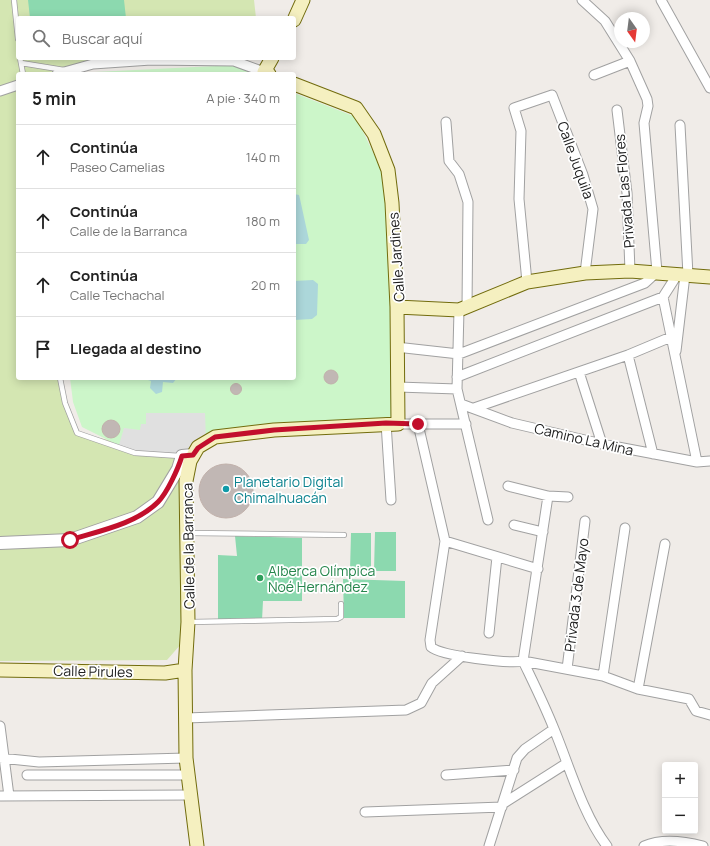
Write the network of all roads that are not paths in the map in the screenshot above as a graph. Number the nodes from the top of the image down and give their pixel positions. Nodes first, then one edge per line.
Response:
1 (14, 0) edge
2 (303, 0) edge
3 (582, 0) edge
4 (662, 0) edge
5 (296, 16) edge
6 (16, 20) edge
7 (151, 60) edge
8 (151, 60) edge
9 (271, 60) edge
10 (20, 61) edge
11 (630, 61) junction
12 (69, 70) junction
13 (23, 72) edge
14 (63, 72) edge
15 (264, 72) edge
16 (267, 72) edge
17 (594, 75) dead end
18 (296, 85) edge
19 (16, 86) edge
20 (710, 88) edge
21 (0, 91) edge
22 (617, 110) dead end
23 (446, 122) dead end
24 (680, 125) dead end
25 (630, 271) junction
26 (657, 272) junction
27 (585, 273) junction
28 (683, 275) junction
29 (710, 277) edge
30 (527, 282) junction
31 (663, 297) junction
32 (396, 307) junction
33 (463, 309) junction
34 (671, 337) junction
35 (396, 347) junction
36 (458, 354) junction
37 (628, 355) junction
38 (676, 357) junction
39 (579, 372) junction
40 (457, 377) junction
41 (60, 380) edge
42 (398, 387) junction
43 (457, 389) junction
44 (461, 404) junction
45 (474, 408) junction
46 (392, 423) junction
47 (418, 424) junction
48 (466, 424) junction
49 (602, 444) junction
50 (653, 454) junction
51 (188, 456) junction
52 (710, 461) edge
53 (697, 462) junction
54 (508, 486) dead end
55 (548, 496) junction
56 (568, 497) dead end
57 (391, 500) dead end
58 (488, 520) dead end
59 (584, 521) dead end
60 (514, 525) dead end
61 (625, 528) dead end
62 (543, 532) junction
63 (186, 533) junction
64 (344, 535) dead end
65 (446, 541) junction
66 (0, 542) edge
67 (665, 544) dead end
68 (497, 557) junction
69 (538, 569) junction
70 (342, 604) dead end
71 (188, 622) junction
72 (489, 633) dead end
73 (462, 656) junction
74 (523, 662) junction
75 (567, 669) junction
76 (0, 670) edge
77 (185, 670) junction
78 (603, 676) junction
79 (638, 689) junction
80 (710, 715) edge
81 (186, 718) junction
82 (0, 726) edge
83 (554, 728) junction
84 (3, 758) edge
85 (186, 758) junction
86 (567, 763) junction
87 (514, 770) junction
88 (188, 775) junction
89 (446, 775) dead end
90 (27, 776) dead end
91 (190, 795) junction
92 (5, 796) edge
93 (503, 805) junction
94 (365, 812) dead end
95 (197, 846) edge
96 (489, 846) edge
97 (608, 846) edge
98 (644, 846) edge
99 (703, 846) edge

1 - 6 lane
2 - 5 main road
3 - 11 street
4 - 20 street
7 - 12 street
8 - 15 street
9 - 16 main road
10 - 12 lane
10 - 13 lane
11 - 17 street
11 - 26 street
12 - 14 street
18 - 32 main road, Calle Jardines
19 - 21 street
22 - 25 street, Privada Las Flores
23 - 33 street
24 - 28 street
25 - 26 main road, Calle Jardines
25 - 27 main road, Calle Jardines
26 - 28 main road, Calle Jardines
26 - 36 street
27 - 30 main road, Calle Jardines
27 - 30 street, Calle Juquila
28 - 29 main road, Calle Jardines
28 - 31 street
28 - 38 street
30 - 33 main road, Calle Jardines
31 - 34 street
31 - 40 street
32 - 33 main road, Calle Jardines
32 - 35 main road
33 - 36 street
34 - 37 street
34 - 38 street
35 - 36 street
35 - 42 main road
36 - 40 street
37 - 39 street
37 - 50 street
38 - 53 street
39 - 45 street
39 - 49 street
40 - 43 street
41 - 51 lane
42 - 43 street
42 - 46 main road
43 - 44 street
44 - 45 street, Camino La Mina
44 - 48 street
45 - 49 street, Camino La Mina
46 - 47 street
46 - 51 main road
46 - 57 street
47 - 48 street
47 - 65 street
48 - 58 street
49 - 50 street, Camino La Mina
50 - 53 street, Camino La Mina
51 - 63 main road, Calle de la Barranca
51 - 66 street
52 - 53 street, Camino La Mina
54 - 55 street
55 - 56 street
55 - 62 street
59 - 75 street, Privada 3 de Mayo
60 - 62 street
61 - 78 street
62 - 69 street
63 - 64 lane
63 - 71 main road, Calle de la Barranca
65 - 68 street
65 - 73 street
67 - 79 street
68 - 69 street
68 - 72 street
69 - 74 street
70 - 71 lane
71 - 77 main road, Calle de la Barranca
73 - 74 street
73 - 81 street
74 - 75 street
74 - 83 street
75 - 78 street
76 - 77 main road, Calle Pirules
77 - 81 main road, Calle de la Barranca
78 - 79 street
79 - 80 street
81 - 85 main road, Calle de la Barranca
82 - 84 street
83 - 86 street
83 - 87 street
84 - 85 street
84 - 92 street
85 - 88 main road, Calle de la Barranca
86 - 93 street
86 - 97 street
87 - 89 street
87 - 93 street
88 - 90 street
88 - 91 main road, Calle de la Barranca
91 - 92 street
91 - 95 main road, Calle de la Barranca
93 - 94 street
93 - 96 street
98 - 99 street

